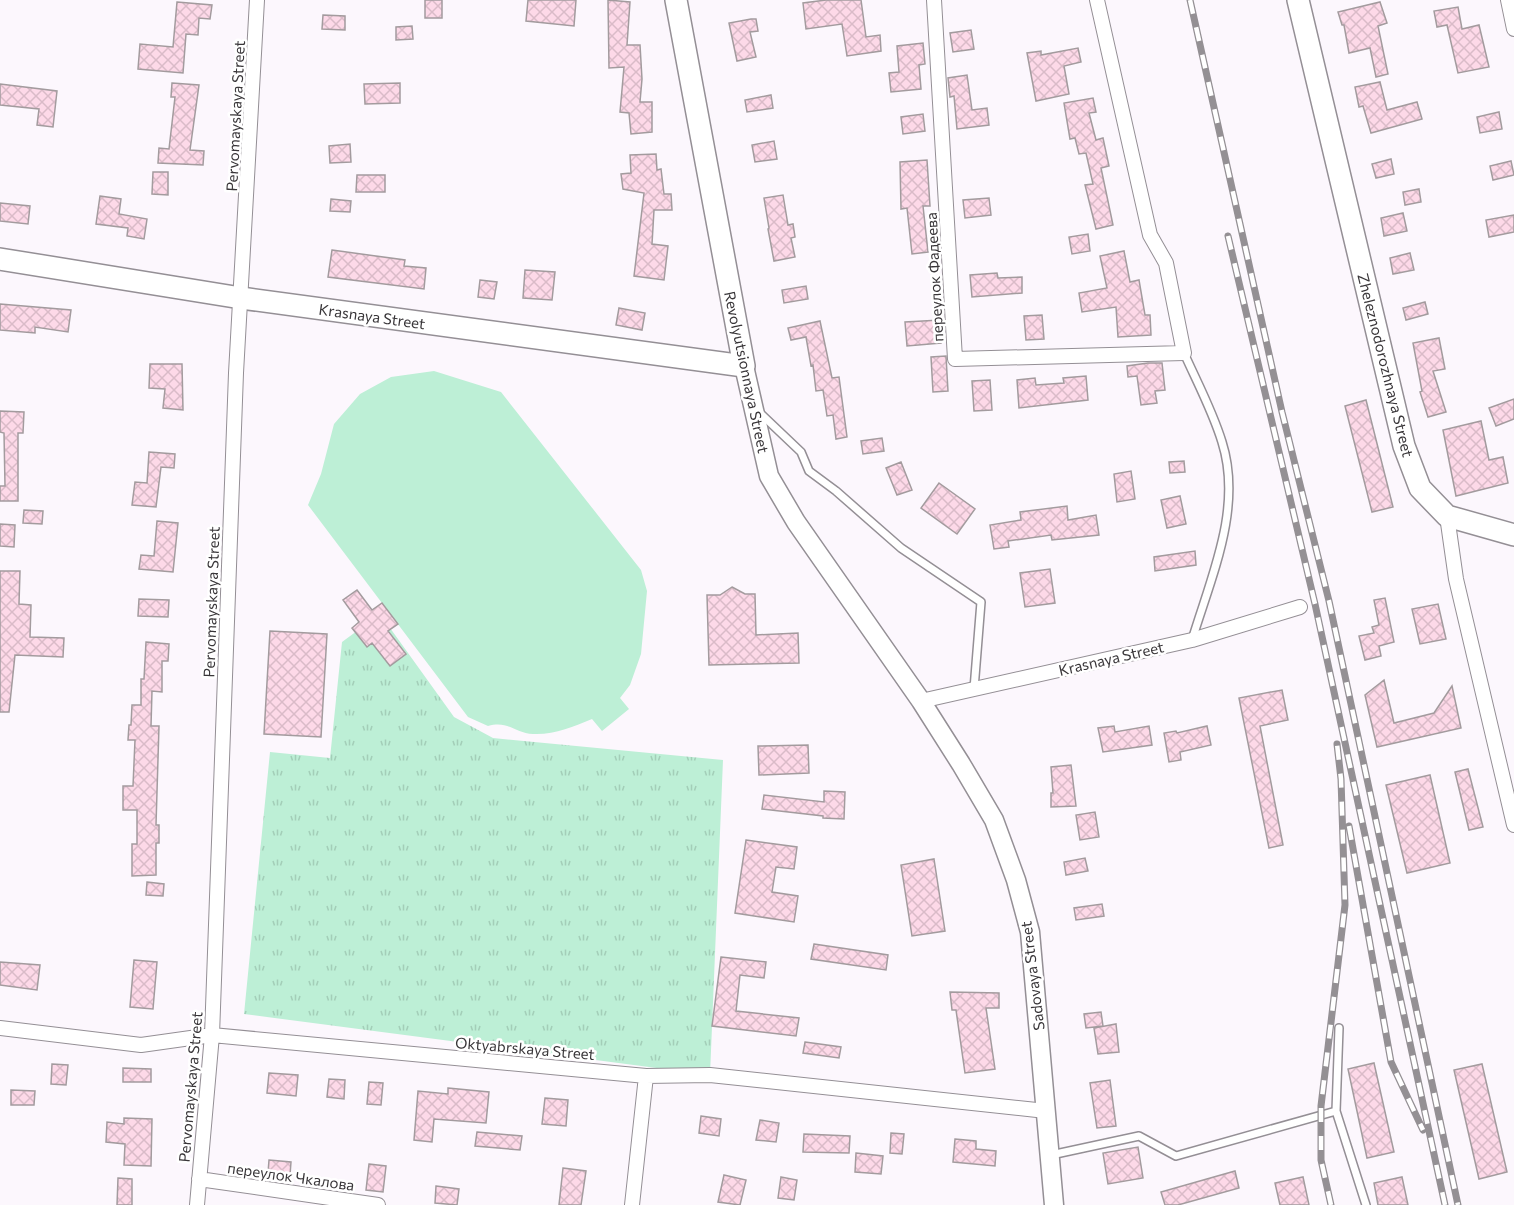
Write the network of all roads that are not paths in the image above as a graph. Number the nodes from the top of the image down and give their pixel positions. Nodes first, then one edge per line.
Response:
1 (257, 0) edge
2 (676, 0) edge
3 (934, 0) edge
4 (1097, 0) edge
5 (1298, 0) edge
6 (1508, 0) edge
7 (1514, 29) edge
8 (0, 259) edge
9 (241, 298) junction
10 (1184, 353) junction
11 (744, 366) junction
12 (753, 406) junction
13 (1448, 516) junction
14 (1514, 534) edge
15 (1300, 607) dead end
16 (1192, 640) junction
17 (974, 689) junction
18 (921, 701) junction
19 (1514, 825) edge
20 (0, 1028) edge
21 (1340, 1028) dead end
22 (212, 1035) junction
23 (646, 1076) junction
24 (1047, 1111) junction
25 (1336, 1111) junction
26 (1050, 1155) junction
27 (199, 1179) junction
28 (197, 1205) edge
29 (378, 1205) edge
30 (632, 1205) edge
31 (1054, 1205) edge
32 (1366, 1205) edge

1 - 9 street, Pervomayskaya Street
2 - 11 main road, Revolyutsionnaya Street
3 - 10 street, переулок Фадеева
4 - 10 street
5 - 13 main road, Zheleznodorozhnaya Street
6 - 7 street
8 - 9 main road, Krasnaya Street
9 - 11 main road, Krasnaya Street
9 - 22 street, Pervomayskaya Street
10 - 16 lane
11 - 12 street, Revolyutsionnaya Street
12 - 17 lane
12 - 18 street, Revolyutsionnaya Street
13 - 14 main road
13 - 19 street
15 - 16 street, Krasnaya Street
16 - 17 street, Krasnaya Street
17 - 18 street, Krasnaya Street
18 - 24 street, Sadovaya Street
20 - 22 street, Oktyabrskaya Street
21 - 25 lane
22 - 23 street, Oktyabrskaya Street
22 - 27 street, Pervomayskaya Street
23 - 24 street, Oktyabrskaya Street
23 - 30 street
24 - 26 street, Sadovaya Street
25 - 26 lane
25 - 32 lane
26 - 31 street, Sadovaya Street
27 - 28 street, Pervomayskaya Street
27 - 29 street, переулок Чкалова

